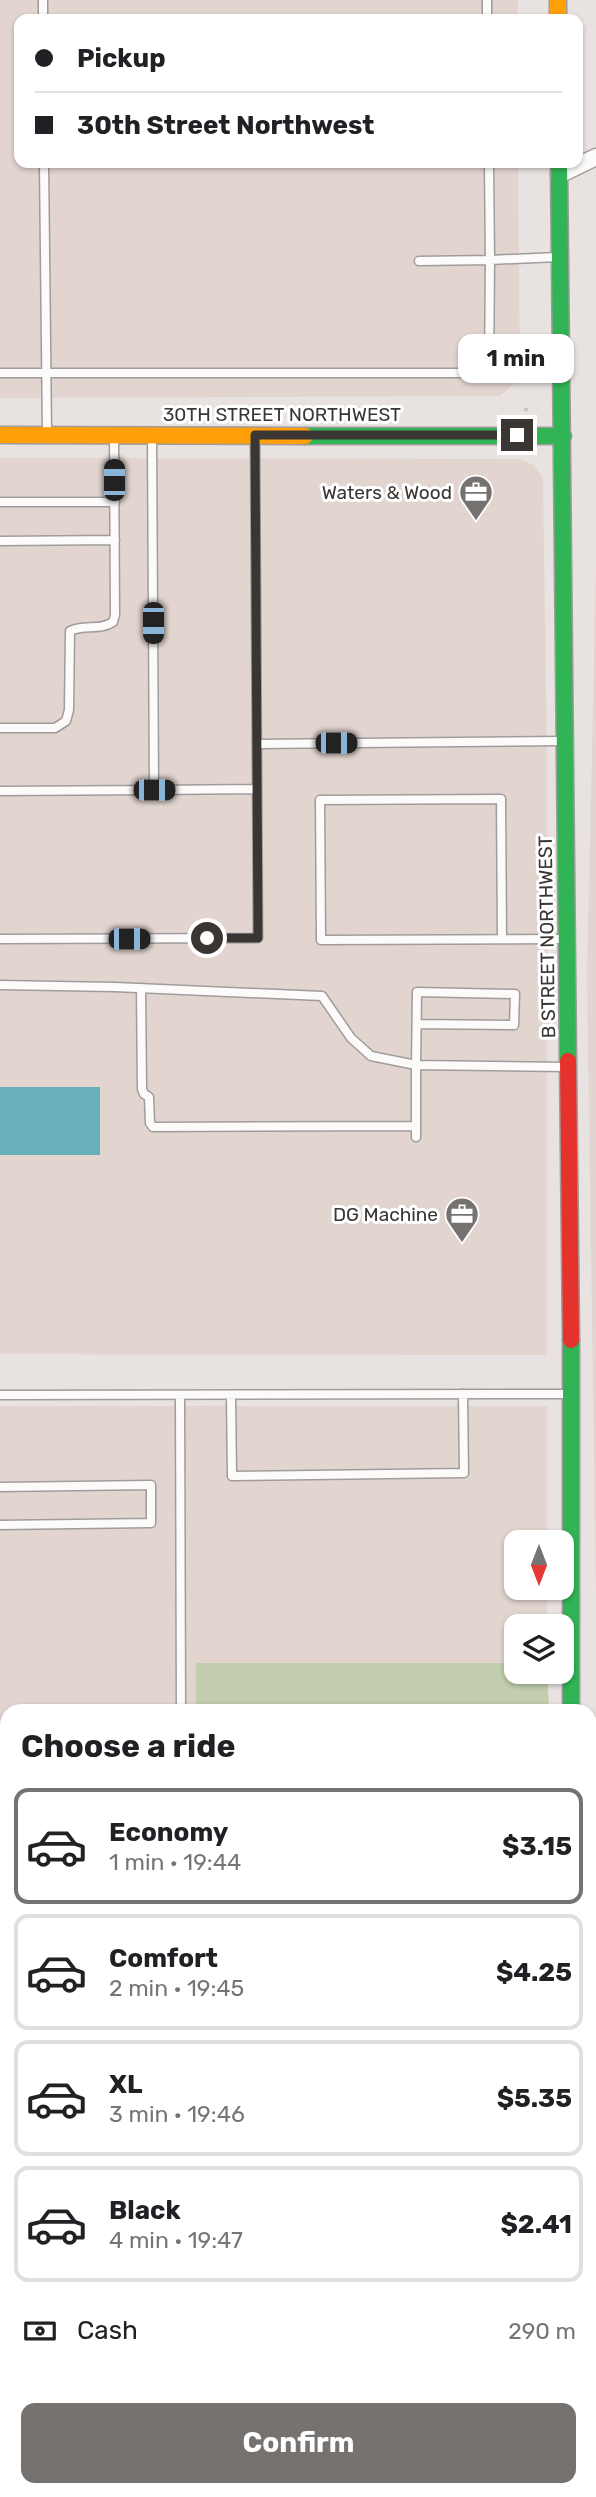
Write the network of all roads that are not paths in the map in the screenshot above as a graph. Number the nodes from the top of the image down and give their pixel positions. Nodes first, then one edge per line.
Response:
1 (44, 168) edge
2 (489, 168) edge
3 (559, 169) edge
4 (561, 257) junction
5 (490, 260) junction
6 (419, 261) dead end
7 (46, 372) junction
8 (0, 373) edge
9 (0, 435) edge
10 (47, 435) junction
11 (114, 435) junction
12 (152, 435) junction
13 (255, 435) junction
14 (563, 436) junction
15 (0, 502) edge
16 (115, 502) junction
17 (115, 540) junction
18 (0, 541) edge
19 (0, 728) edge
20 (566, 741) junction
21 (257, 744) junction
22 (257, 789) junction
23 (154, 790) junction
24 (0, 791) edge
25 (0, 939) edge
26 (502, 939) junction
27 (568, 939) junction
28 (0, 985) edge
29 (141, 988) junction
30 (417, 1024) junction
31 (416, 1065) junction
32 (569, 1067) junction
33 (415, 1126) junction
34 (416, 1137) dead end
35 (463, 1394) junction
36 (571, 1394) junction
37 (0, 1395) edge
38 (180, 1395) junction
39 (231, 1395) junction
40 (0, 1487) edge
41 (0, 1525) edge
42 (181, 1704) edge
43 (571, 1704) edge

1 - 7 lane
2 - 5 lane
3 - 4 street, B STREET NORTHWEST
4 - 5 lane
4 - 14 street, B STREET NORTHWEST
5 - 6 lane
5 - 7 lane
7 - 8 lane
7 - 10 lane
9 - 10 street, 30TH STREET NORTHWEST
10 - 11 street, 30TH STREET NORTHWEST
11 - 12 street, 30TH STREET NORTHWEST
11 - 16 lane
12 - 13 street, 30TH STREET NORTHWEST
12 - 23 lane
13 - 14 street, 30TH STREET NORTHWEST
13 - 21 lane
14 - 20 street, B STREET NORTHWEST
15 - 16 lane
16 - 17 lane
17 - 18 lane
17 - 19 lane
20 - 21 lane
20 - 27 street, B STREET NORTHWEST
21 - 22 lane
22 - 23 lane
22 - 25 lane
23 - 24 lane
26 - 26 lane
26 - 27 lane
27 - 32 street, B STREET NORTHWEST
28 - 29 lane
29 - 31 lane
29 - 33 lane
30 - 30 lane
30 - 31 lane
31 - 32 lane
31 - 33 lane
32 - 36 street, B STREET NORTHWEST
33 - 34 lane
35 - 36 lane
35 - 39 lane
35 - 39 lane
36 - 43 street, B STREET NORTHWEST
37 - 38 lane
38 - 39 lane
38 - 42 lane
40 - 41 lane

